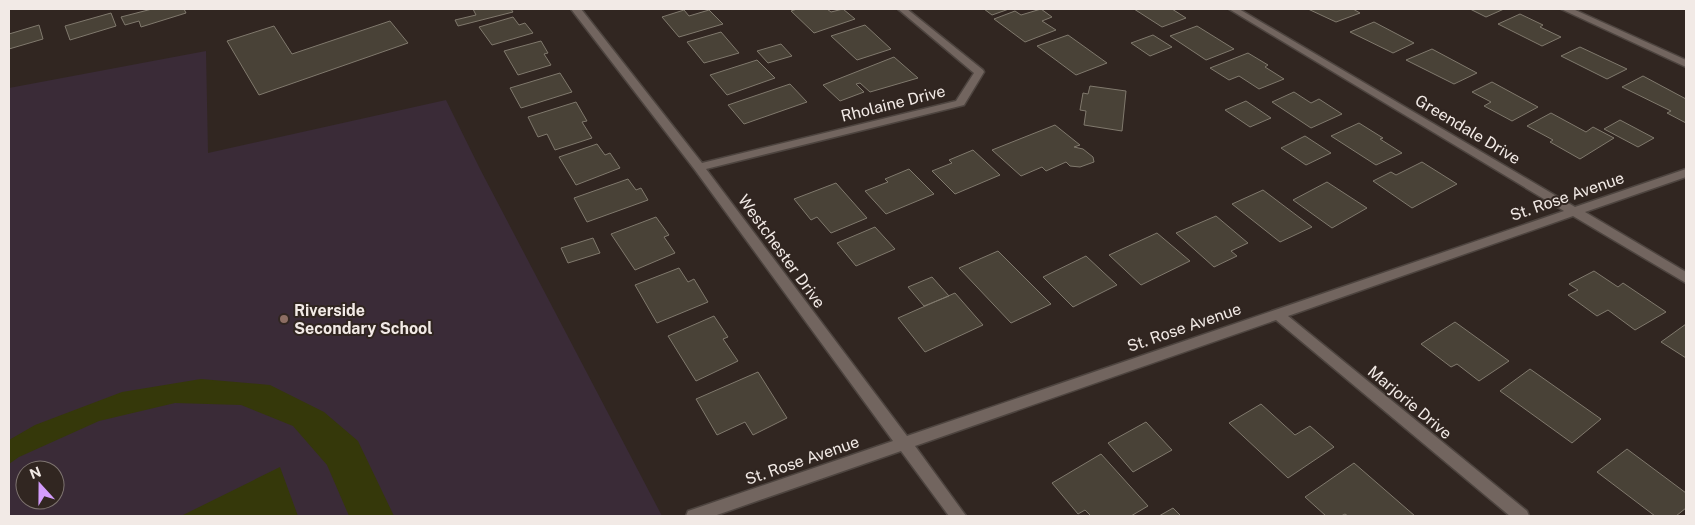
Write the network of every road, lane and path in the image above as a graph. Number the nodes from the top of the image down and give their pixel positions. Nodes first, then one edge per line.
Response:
1 (576, 9) edge
2 (902, 9) edge
3 (1233, 9) edge
4 (1566, 9) edge
5 (1686, 64) edge
6 (700, 167) junction
7 (1686, 173) edge
8 (1576, 212) junction
9 (1686, 278) edge
10 (1277, 314) junction
11 (903, 443) junction
12 (694, 516) edge
13 (958, 516) edge
14 (1521, 516) edge

1 - 6 street, Westchester Drive
2 - 6 street, Rholaine Drive
3 - 8 street, Greendale Drive
4 - 5 street
6 - 11 street, Westchester Drive
7 - 8 street, St. Rose Avenue
8 - 9 street, Greendale Drive
8 - 10 street, St. Rose Avenue
10 - 11 street, St. Rose Avenue
10 - 14 street, Marjorie Drive
11 - 12 street, St. Rose Avenue
11 - 13 street, Westchester Drive

